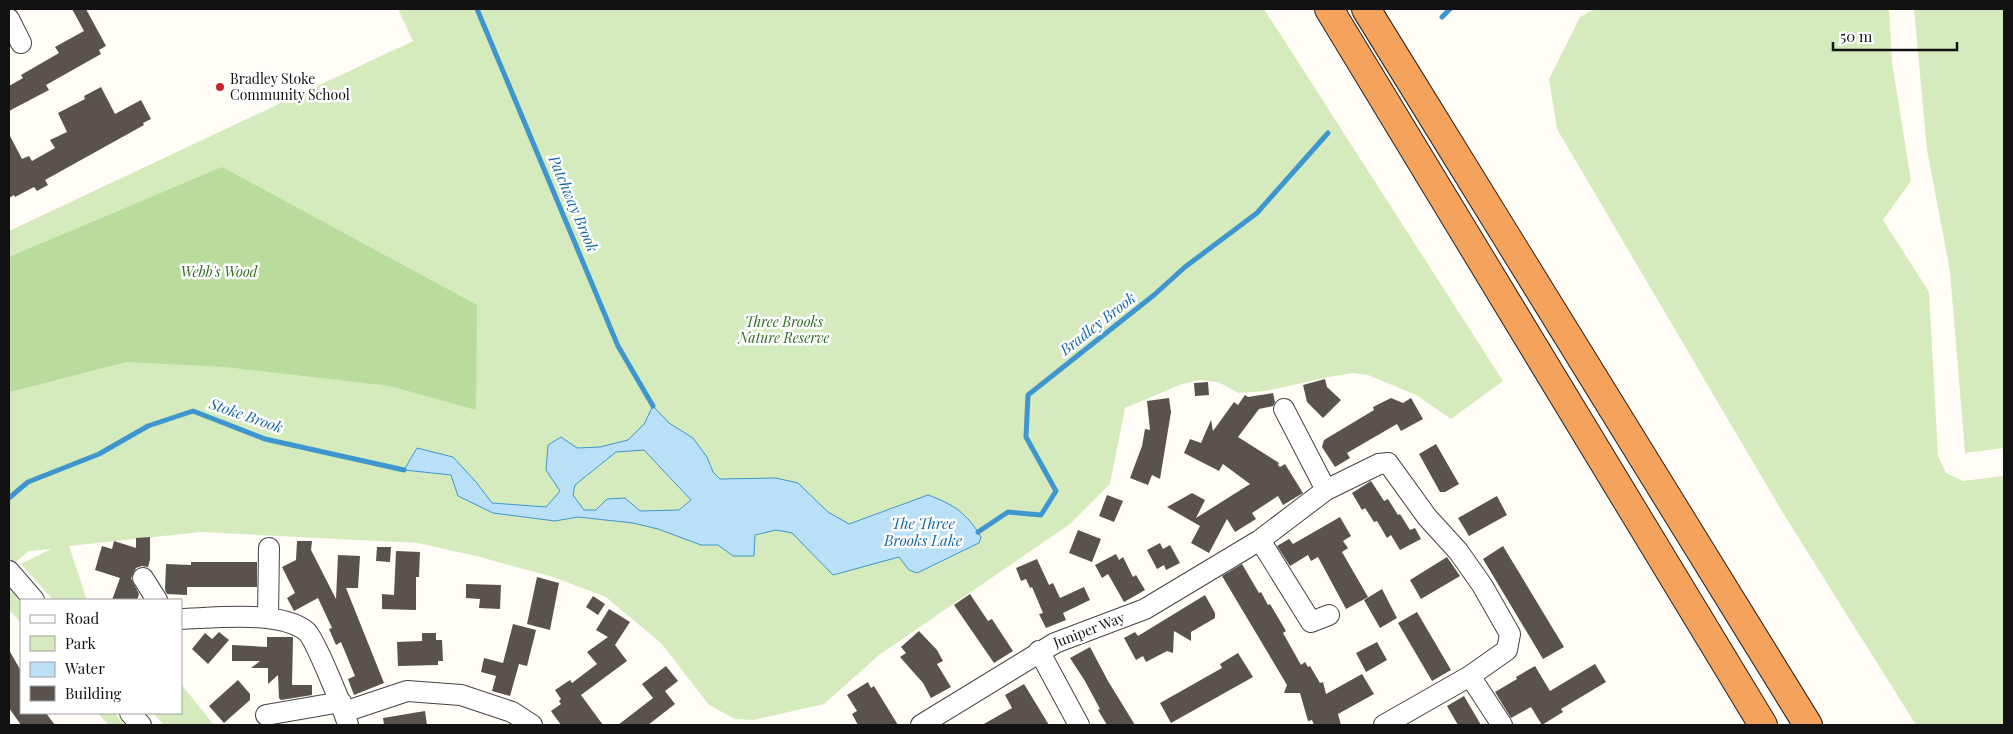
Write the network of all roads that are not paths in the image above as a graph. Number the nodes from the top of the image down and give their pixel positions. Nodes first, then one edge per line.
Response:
1 (1329, 9) edge
2 (1366, 9) edge
3 (9, 19) edge
4 (21, 43) dead end
5 (1284, 409) dead end
6 (1326, 490) junction
7 (1260, 540) junction
8 (269, 548) dead end
9 (10, 573) edge
10 (143, 578) dead end
11 (33, 599) edge
12 (156, 599) edge
13 (1329, 615) dead end
14 (268, 617) junction
15 (182, 619) edge
16 (1039, 651) junction
17 (1470, 676) junction
18 (344, 713) edge
19 (131, 714) edge
20 (266, 715) dead end
21 (141, 725) edge
22 (532, 725) edge
23 (922, 725) edge
24 (1079, 725) edge
25 (1384, 725) edge
26 (1502, 725) edge
27 (1764, 725) edge
28 (1808, 725) edge

1 - 27 highway
2 - 28 highway
3 - 4 street
5 - 6 street
6 - 7 street, Juniper Way
6 - 17 street, Juniper Way
7 - 13 street
7 - 16 street, Juniper Way
8 - 14 street
9 - 11 street
10 - 12 street
14 - 15 street
14 - 18 street
16 - 23 street, Juniper Way
16 - 24 street
17 - 25 street, Juniper Way
17 - 26 street
18 - 20 street
18 - 22 street
19 - 21 street

